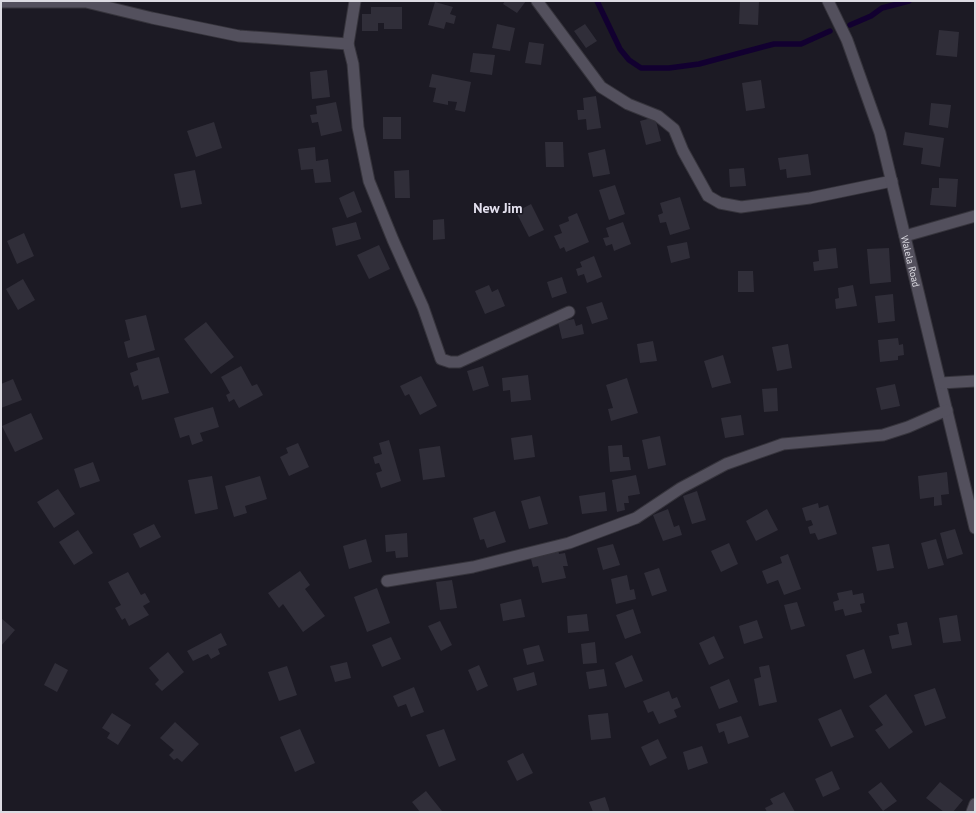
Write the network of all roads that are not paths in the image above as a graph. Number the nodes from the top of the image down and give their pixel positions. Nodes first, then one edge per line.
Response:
1 (355, 1) edge
2 (536, 1) edge
3 (828, 1) edge
4 (1, 2) edge
5 (348, 44) junction
6 (892, 181) junction
7 (975, 216) edge
8 (905, 236) junction
9 (569, 312) dead end
10 (975, 381) edge
11 (941, 383) junction
12 (947, 410) junction
13 (975, 528) edge
14 (387, 581) dead end
15 (975, 804) edge
16 (972, 812) edge

1 - 5 street
2 - 6 street
3 - 6 street, Walela Road
4 - 5 street
5 - 9 street
6 - 8 street, Walela Road
7 - 8 street
8 - 11 street, Walela Road
10 - 11 street
11 - 12 street, Walela Road
12 - 13 street, Walela Road
12 - 14 street
15 - 16 street

